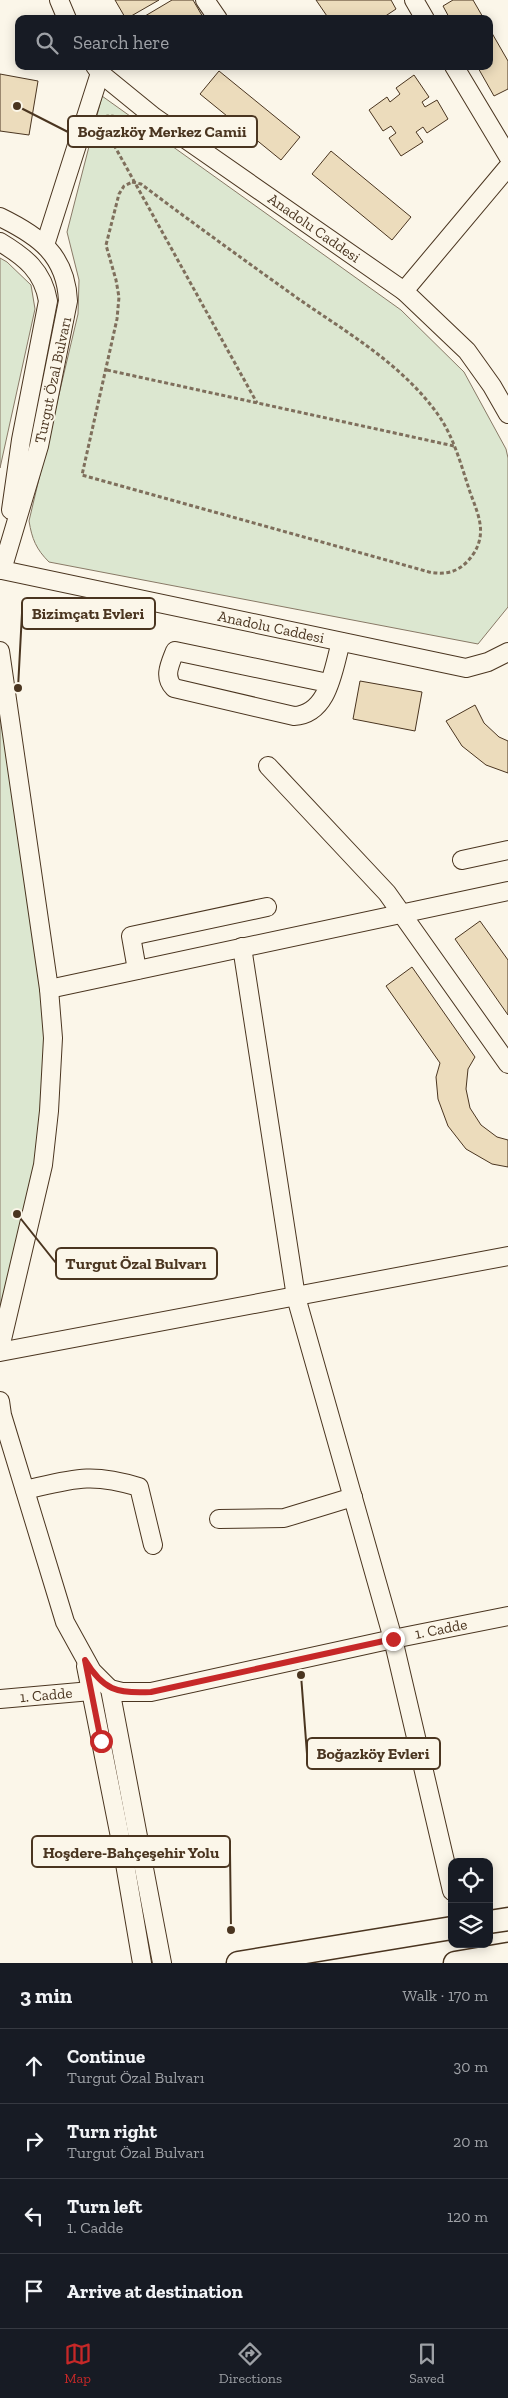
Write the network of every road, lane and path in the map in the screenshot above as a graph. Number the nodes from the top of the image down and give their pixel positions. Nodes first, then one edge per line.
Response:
1 (59, 0) edge
2 (205, 0) edge
3 (414, 0) edge
4 (65, 15) edge
5 (215, 15) edge
6 (423, 15) edge
7 (98, 70) edge
8 (99, 70) edge
9 (456, 70) edge
10 (114, 145) junction
11 (508, 156) edge
12 (508, 167) edge
13 (134, 182) junction
14 (0, 217) edge
15 (0, 242) edge
16 (45, 245) junction
17 (404, 291) junction
18 (107, 370) junction
19 (257, 403) junction
20 (508, 414) edge
21 (454, 446) junction
22 (1, 576) edge
23 (342, 642) junction
24 (0, 651) edge
25 (508, 652) edge
26 (328, 684) junction
27 (268, 766) dead end
28 (508, 850) edge
29 (462, 860) dead end
30 (508, 891) edge
31 (267, 907) dead end
32 (403, 914) junction
33 (242, 947) junction
34 (137, 970) junction
35 (49, 990) junction
36 (508, 1064) edge
37 (508, 1256) edge
38 (296, 1297) junction
39 (0, 1350) edge
40 (0, 1401) edge
41 (25, 1490) junction
42 (353, 1496) junction
43 (219, 1519) dead end
44 (153, 1545) dead end
45 (508, 1616) edge
46 (393, 1639) junction
47 (85, 1660) junction
48 (110, 1689) junction
49 (91, 1691) junction
50 (0, 1699) edge
51 (448, 1874) edge
52 (508, 1919) edge
53 (493, 1921) edge
54 (448, 1929) edge
55 (508, 1954) edge
56 (142, 1963) edge
57 (162, 1963) edge
58 (238, 1963) edge
59 (454, 1963) edge

1 - 4 street
2 - 5 street
3 - 6 street
7 - 16 street
8 - 17 street, Anadolu Caddesi
9 - 11 street
10 - 10 path
10 - 13 path
12 - 17 street
13 - 18 path
13 - 19 path
13 - 21 path
14 - 16 street, Turgut Özal Bulvarı
15 - 22 street, Turgut Özal Bulvarı
16 - 22 street, Turgut Özal Bulvarı
17 - 20 street, Anadolu Caddesi
18 - 19 path
18 - 21 path
19 - 21 path
22 - 23 street, Anadolu Caddesi
23 - 25 street, Anadolu Caddesi
23 - 26 street
24 - 35 street
26 - 26 street
27 - 32 street
28 - 29 street
30 - 32 street
31 - 34 street
32 - 33 street
32 - 36 street
33 - 34 street
33 - 38 street
34 - 35 street
35 - 39 street
37 - 38 street
38 - 39 street
38 - 42 street
40 - 41 street
41 - 44 street
41 - 47 street
42 - 43 street
42 - 46 street
45 - 46 street, 1. Cadde
46 - 48 street, 1. Cadde
46 - 51 street
47 - 48 street
47 - 49 street
48 - 57 street
49 - 50 street, 1. Cadde
49 - 56 street
52 - 53 main road
54 - 58 main road
55 - 59 main road

